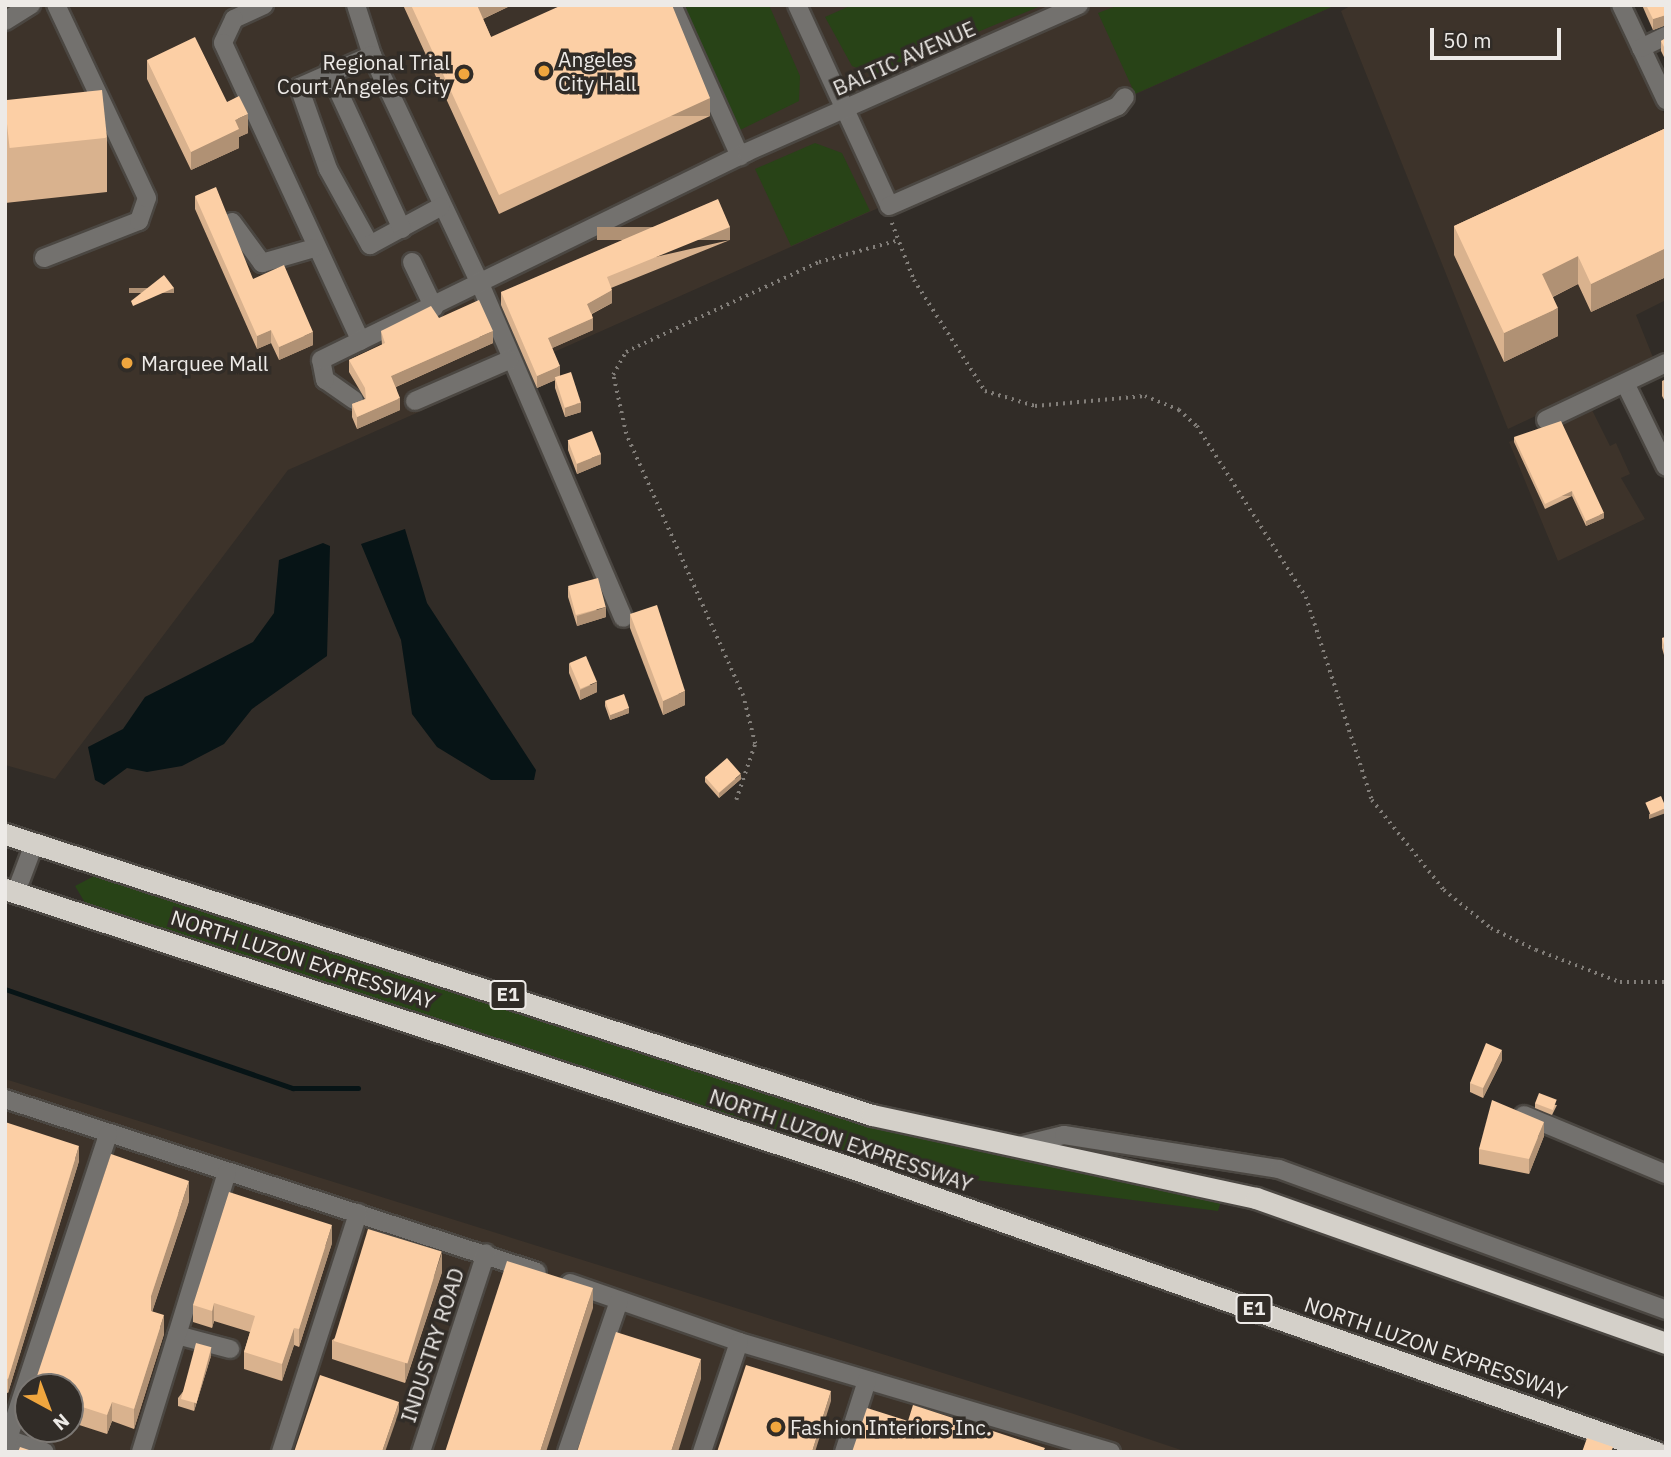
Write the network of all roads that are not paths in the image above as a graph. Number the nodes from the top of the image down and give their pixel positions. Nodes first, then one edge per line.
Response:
1 (31, 5) edge
2 (56, 5) edge
3 (264, 5) edge
4 (356, 5) edge
5 (672, 5) edge
6 (797, 5) edge
7 (1079, 5) edge
8 (1621, 5) edge
9 (5, 21) edge
10 (1666, 36) edge
11 (1641, 48) junction
12 (372, 55) junction
13 (330, 71) junction
14 (1125, 97) dead end
15 (1666, 100) edge
16 (845, 109) junction
17 (744, 154) junction
18 (440, 206) junction
19 (232, 222) edge
20 (402, 229) junction
21 (314, 248) junction
22 (44, 258) dead end
23 (412, 262) dead end
24 (481, 286) junction
25 (434, 308) junction
26 (361, 341) junction
27 (509, 360) junction
28 (1666, 363) edge
29 (1625, 383) junction
30 (354, 400) edge
31 (415, 401) dead end
32 (1546, 421) dead end
33 (1666, 467) edge
34 (623, 618) dead end
35 (5, 834) edge
36 (34, 844) junction
37 (11, 891) edge
38 (5, 1099) edge
39 (1505, 1107) edge
40 (108, 1134) junction
41 (1014, 1147) junction
42 (227, 1172) junction
43 (1666, 1174) edge
44 (358, 1213) junction
45 (486, 1253) junction
46 (619, 1301) junction
47 (1666, 1310) edge
48 (177, 1335) junction
49 (739, 1342) junction
50 (1666, 1343) edge
51 (230, 1349) dead end
52 (867, 1381) junction
53 (6, 1442) edge
54 (1644, 1449) edge
55 (1109, 1451) edge
56 (45, 1452) edge
57 (141, 1452) edge
58 (281, 1452) edge
59 (421, 1452) edge
60 (567, 1452) edge
61 (702, 1452) edge
62 (844, 1452) edge

1 - 9 street
2 - 22 street
3 - 21 street
4 - 12 street
5 - 17 street
6 - 16 street
7 - 16 street, BALTIC AVENUE
8 - 11 street
10 - 11 street
11 - 15 street
12 - 13 street
12 - 18 street
13 - 20 street
13 - 20 street
14 - 16 street
16 - 17 street, BALTIC AVENUE
17 - 24 street, BALTIC AVENUE
18 - 20 street
18 - 24 street
19 - 21 street
21 - 26 street
23 - 25 street
24 - 25 street, BALTIC AVENUE
24 - 27 street
25 - 26 street, BALTIC AVENUE
26 - 30 street, BALTIC AVENUE
27 - 31 street
27 - 34 street
28 - 29 street
29 - 32 street
29 - 33 street
35 - 36 highway, NORTH LUZON EXPRESSWAY / E1
36 - 37 street
36 - 41 highway, NORTH LUZON EXPRESSWAY / E1
37 - 54 highway, NORTH LUZON EXPRESSWAY / E1
38 - 40 street
39 - 43 street
40 - 42 street
40 - 53 street
41 - 47 street
41 - 50 highway, NORTH LUZON EXPRESSWAY / E1
42 - 44 street
42 - 48 street
44 - 45 street
44 - 58 street
45 - 46 street
45 - 59 street, INDUSTRY ROAD
46 - 49 street
46 - 60 street
48 - 51 street
48 - 57 street
49 - 52 street
49 - 61 street
52 - 55 street
52 - 62 street
53 - 56 street

